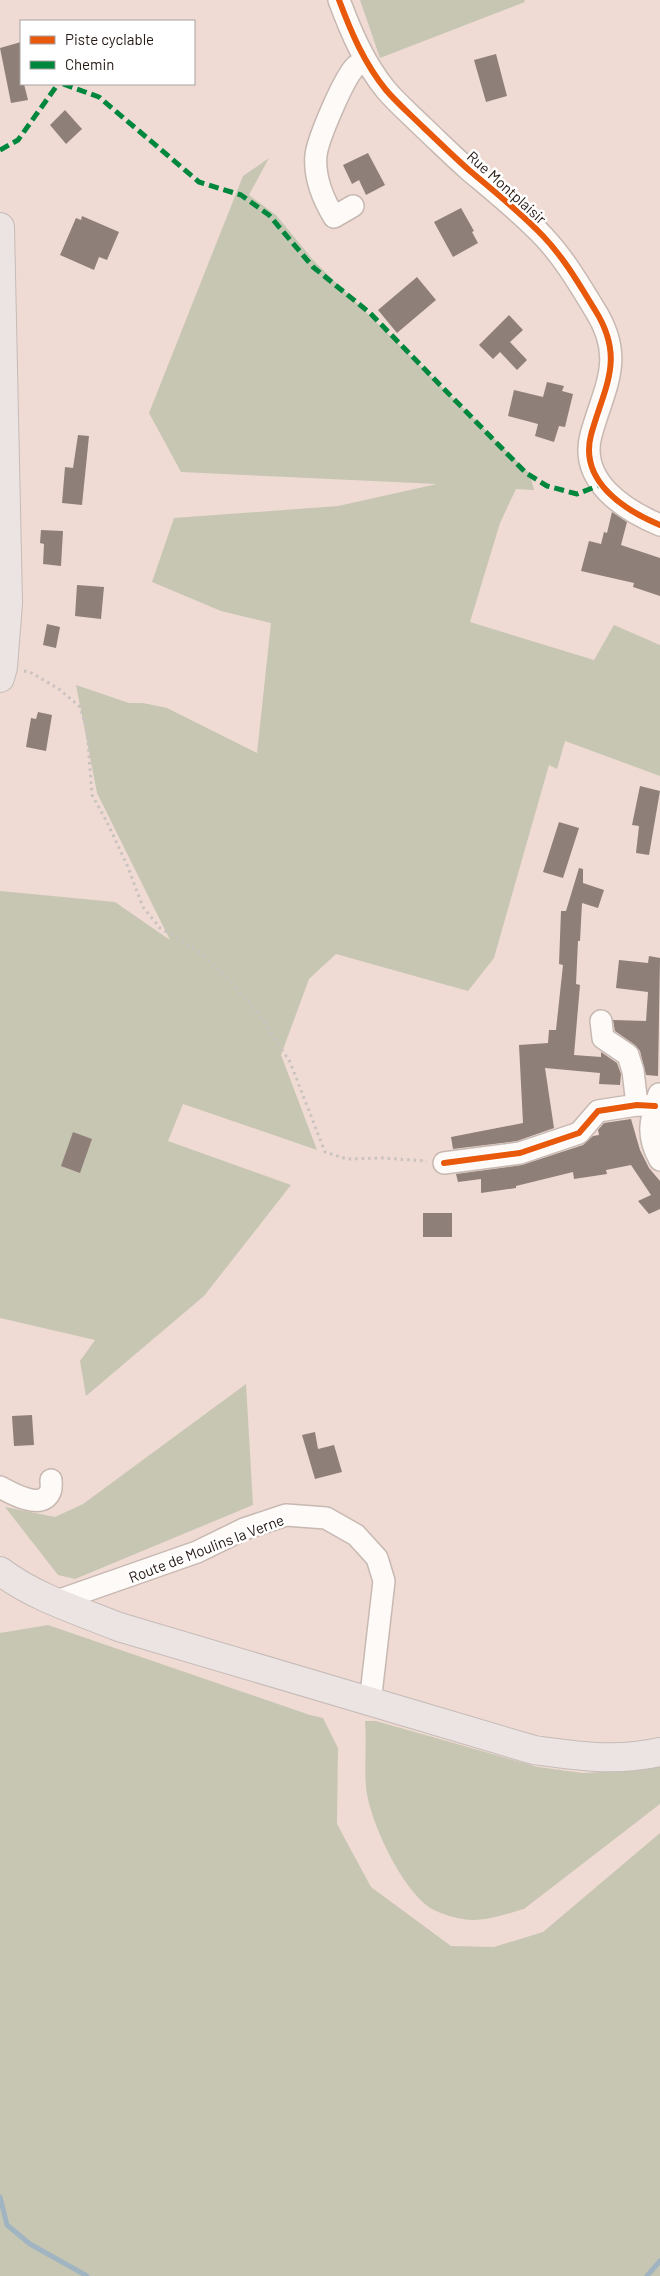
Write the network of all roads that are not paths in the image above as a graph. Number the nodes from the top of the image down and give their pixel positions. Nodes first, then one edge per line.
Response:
1 (340, 0) edge
2 (366, 61) junction
3 (352, 206) dead end
4 (0, 227) edge
5 (660, 525) edge
6 (2, 672) edge
7 (601, 1021) dead end
8 (654, 1100) edge
9 (660, 1160) edge
10 (444, 1163) road end
11 (51, 1480) dead end
12 (0, 1487) edge
13 (0, 1571) edge
14 (56, 1601) junction
15 (370, 1703) junction
16 (660, 1752) edge

1 - 2 street, Rue Montplaisir
2 - 3 street
2 - 5 street, Rue Montplaisir
4 - 6 main road
7 - 8 street
8 - 9 street
8 - 10 street
11 - 12 street
13 - 14 main road
14 - 15 main road
14 - 15 street, Route de Moulins la Verne
15 - 16 main road

